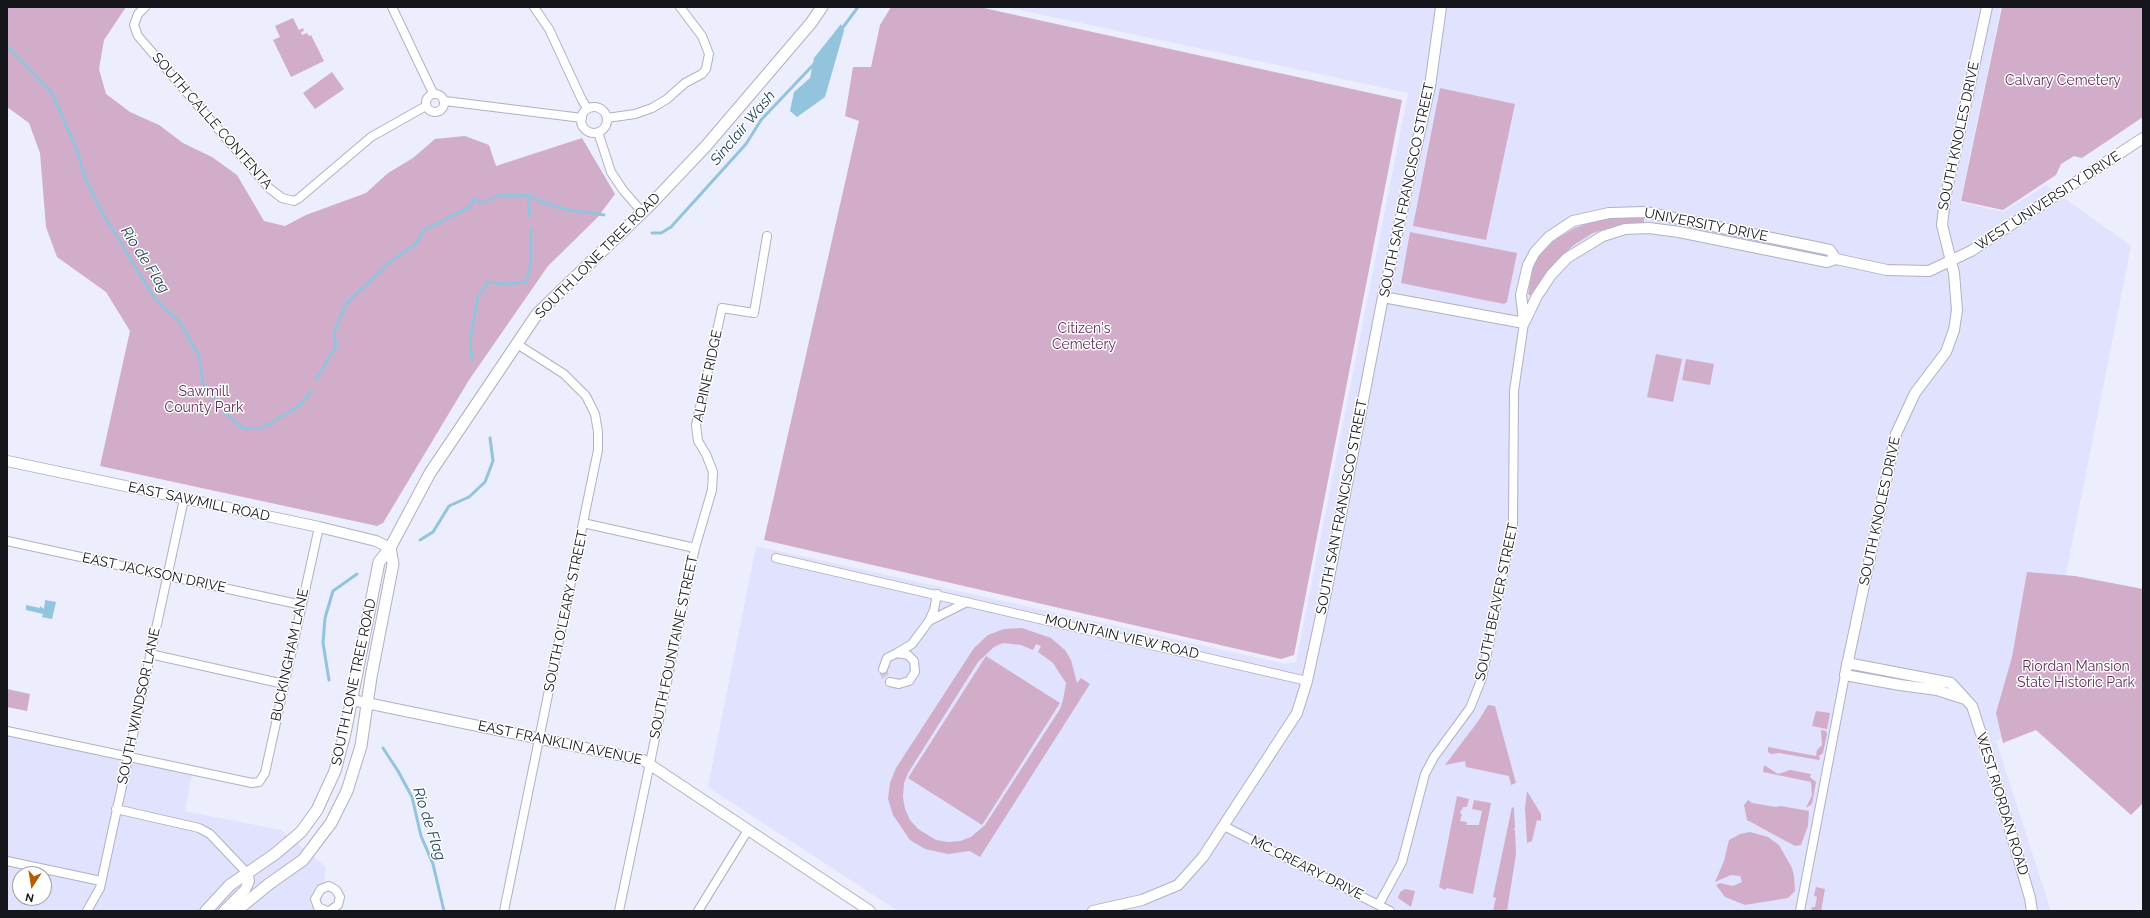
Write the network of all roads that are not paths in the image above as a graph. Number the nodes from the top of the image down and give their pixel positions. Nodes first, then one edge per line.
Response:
1 (145, 7) edge
2 (392, 7) edge
3 (534, 7) edge
4 (680, 7) edge
5 (822, 7) edge
6 (1441, 7) edge
7 (1987, 7) edge
8 (433, 93) junction
9 (445, 101) junction
10 (426, 106) junction
11 (587, 108) junction
12 (582, 118) junction
13 (607, 118) junction
14 (598, 132) junction
15 (2143, 138) edge
16 (642, 212) junction
17 (767, 236) dead end
18 (1836, 259) junction
19 (1951, 261) junction
20 (1383, 297) junction
21 (1524, 323) junction
22 (517, 344) junction
23 (7, 461) edge
24 (184, 498) junction
25 (584, 523) junction
26 (319, 527) junction
27 (7, 541) edge
28 (390, 548) junction
29 (695, 548) junction
30 (776, 558) dead end
31 (168, 576) junction
32 (937, 594) junction
33 (967, 602) junction
34 (302, 605) junction
35 (928, 621) junction
36 (912, 644) junction
37 (897, 653) junction
38 (150, 654) junction
39 (914, 661) junction
40 (1847, 663) junction
41 (883, 669) dead end
42 (1846, 675) junction
43 (1307, 681) junction
44 (890, 682) dead end
45 (284, 684) junction
46 (1965, 699) junction
47 (352, 700) junction
48 (367, 703) junction
49 (7, 731) edge
50 (540, 738) junction
51 (128, 757) junction
52 (650, 763) junction
53 (116, 808) junction
54 (1224, 826) junction
55 (748, 830) junction
56 (7, 861) edge
57 (247, 873) junction
58 (101, 881) junction
59 (1379, 904) junction
60 (87, 911) edge
61 (206, 911) edge
62 (224, 911) edge
63 (236, 911) edge
64 (504, 911) edge
65 (619, 911) edge
66 (698, 911) edge
67 (870, 911) edge
68 (1093, 911) edge
69 (1390, 911) edge
70 (1800, 911) edge
71 (2032, 911) edge

1 - 10 street, SOUTH CALLE CONTENTA
2 - 8 street
3 - 11 street
4 - 13 street
5 - 16 main road, SOUTH LONE TREE ROAD
6 - 20 street, SOUTH SAN FRANCISCO STREET
7 - 19 street, SOUTH KNOLES DRIVE
8 - 9 street
8 - 10 street
9 - 10 street
9 - 12 street
11 - 12 street
11 - 13 street
12 - 14 street
13 - 14 street
14 - 16 street
15 - 19 street, WEST UNIVERSITY DRIVE
16 - 22 main road, SOUTH LONE TREE ROAD
17 - 29 street, ALPINE RIDGE
18 - 19 street, UNIVERSITY DRIVE
18 - 21 street, UNIVERSITY DRIVE
18 - 21 street, UNIVERSITY DRIVE
19 - 40 street, SOUTH KNOLES DRIVE
20 - 21 street
20 - 43 street, SOUTH SAN FRANCISCO STREET
21 - 59 street, SOUTH BEAVER STREET
22 - 25 street, SOUTH O'LEARY STREET
22 - 28 main road, SOUTH LONE TREE ROAD
23 - 24 street, EAST SAWMILL ROAD
24 - 26 street, EAST SAWMILL ROAD
24 - 31 street, SOUTH WINDSOR LANE
25 - 29 street
25 - 50 street, SOUTH O'LEARY STREET
26 - 28 street, EAST SAWMILL ROAD
26 - 34 street, BUCKINGHAM LANE
27 - 31 street, EAST JACKSON DRIVE
28 - 47 main road, SOUTH LONE TREE ROAD
28 - 48 main road, SOUTH LONE TREE ROAD
29 - 52 street, SOUTH FOUNTAINE STREET
30 - 32 street, MOUNTAIN VIEW ROAD
31 - 34 street, EAST JACKSON DRIVE
31 - 38 street, SOUTH WINDSOR LANE
32 - 33 street, MOUNTAIN VIEW ROAD
32 - 35 street
33 - 35 street
33 - 43 street, MOUNTAIN VIEW ROAD
34 - 45 street, BUCKINGHAM LANE
35 - 36 street
36 - 37 street
36 - 39 street
37 - 39 street
37 - 41 street
38 - 45 street
38 - 51 street, SOUTH WINDSOR LANE
39 - 44 street
40 - 42 street, SOUTH KNOLES DRIVE
40 - 46 street, WEST RIORDAN ROAD
42 - 46 street
42 - 70 street, SOUTH KNOLES DRIVE
43 - 54 street, SOUTH SAN FRANCISCO STREET
45 - 51 street, BUCKINGHAM LANE
46 - 71 street, WEST RIORDAN ROAD
47 - 48 street, EAST FRANKLIN AVENUE
47 - 57 main road, SOUTH LONE TREE ROAD
48 - 50 street, EAST FRANKLIN AVENUE
48 - 63 main road, SOUTH LONE TREE ROAD
49 - 51 street
50 - 52 street, EAST FRANKLIN AVENUE
50 - 64 street, SOUTH O'LEARY STREET
51 - 53 street, SOUTH WINDSOR LANE
52 - 55 street, EAST FRANKLIN AVENUE
52 - 65 street, SOUTH FOUNTAINE STREET
53 - 57 street
53 - 58 street, SOUTH WINDSOR LANE
54 - 59 street, MC CREARY DRIVE
54 - 68 street, SOUTH SAN FRANCISCO STREET
55 - 66 street
55 - 67 street, EAST FRANKLIN AVENUE
56 - 58 street
57 - 61 main road, SOUTH LONE TREE ROAD
57 - 62 street
58 - 60 street, SOUTH WINDSOR LANE
59 - 69 street, MC CREARY DRIVE

